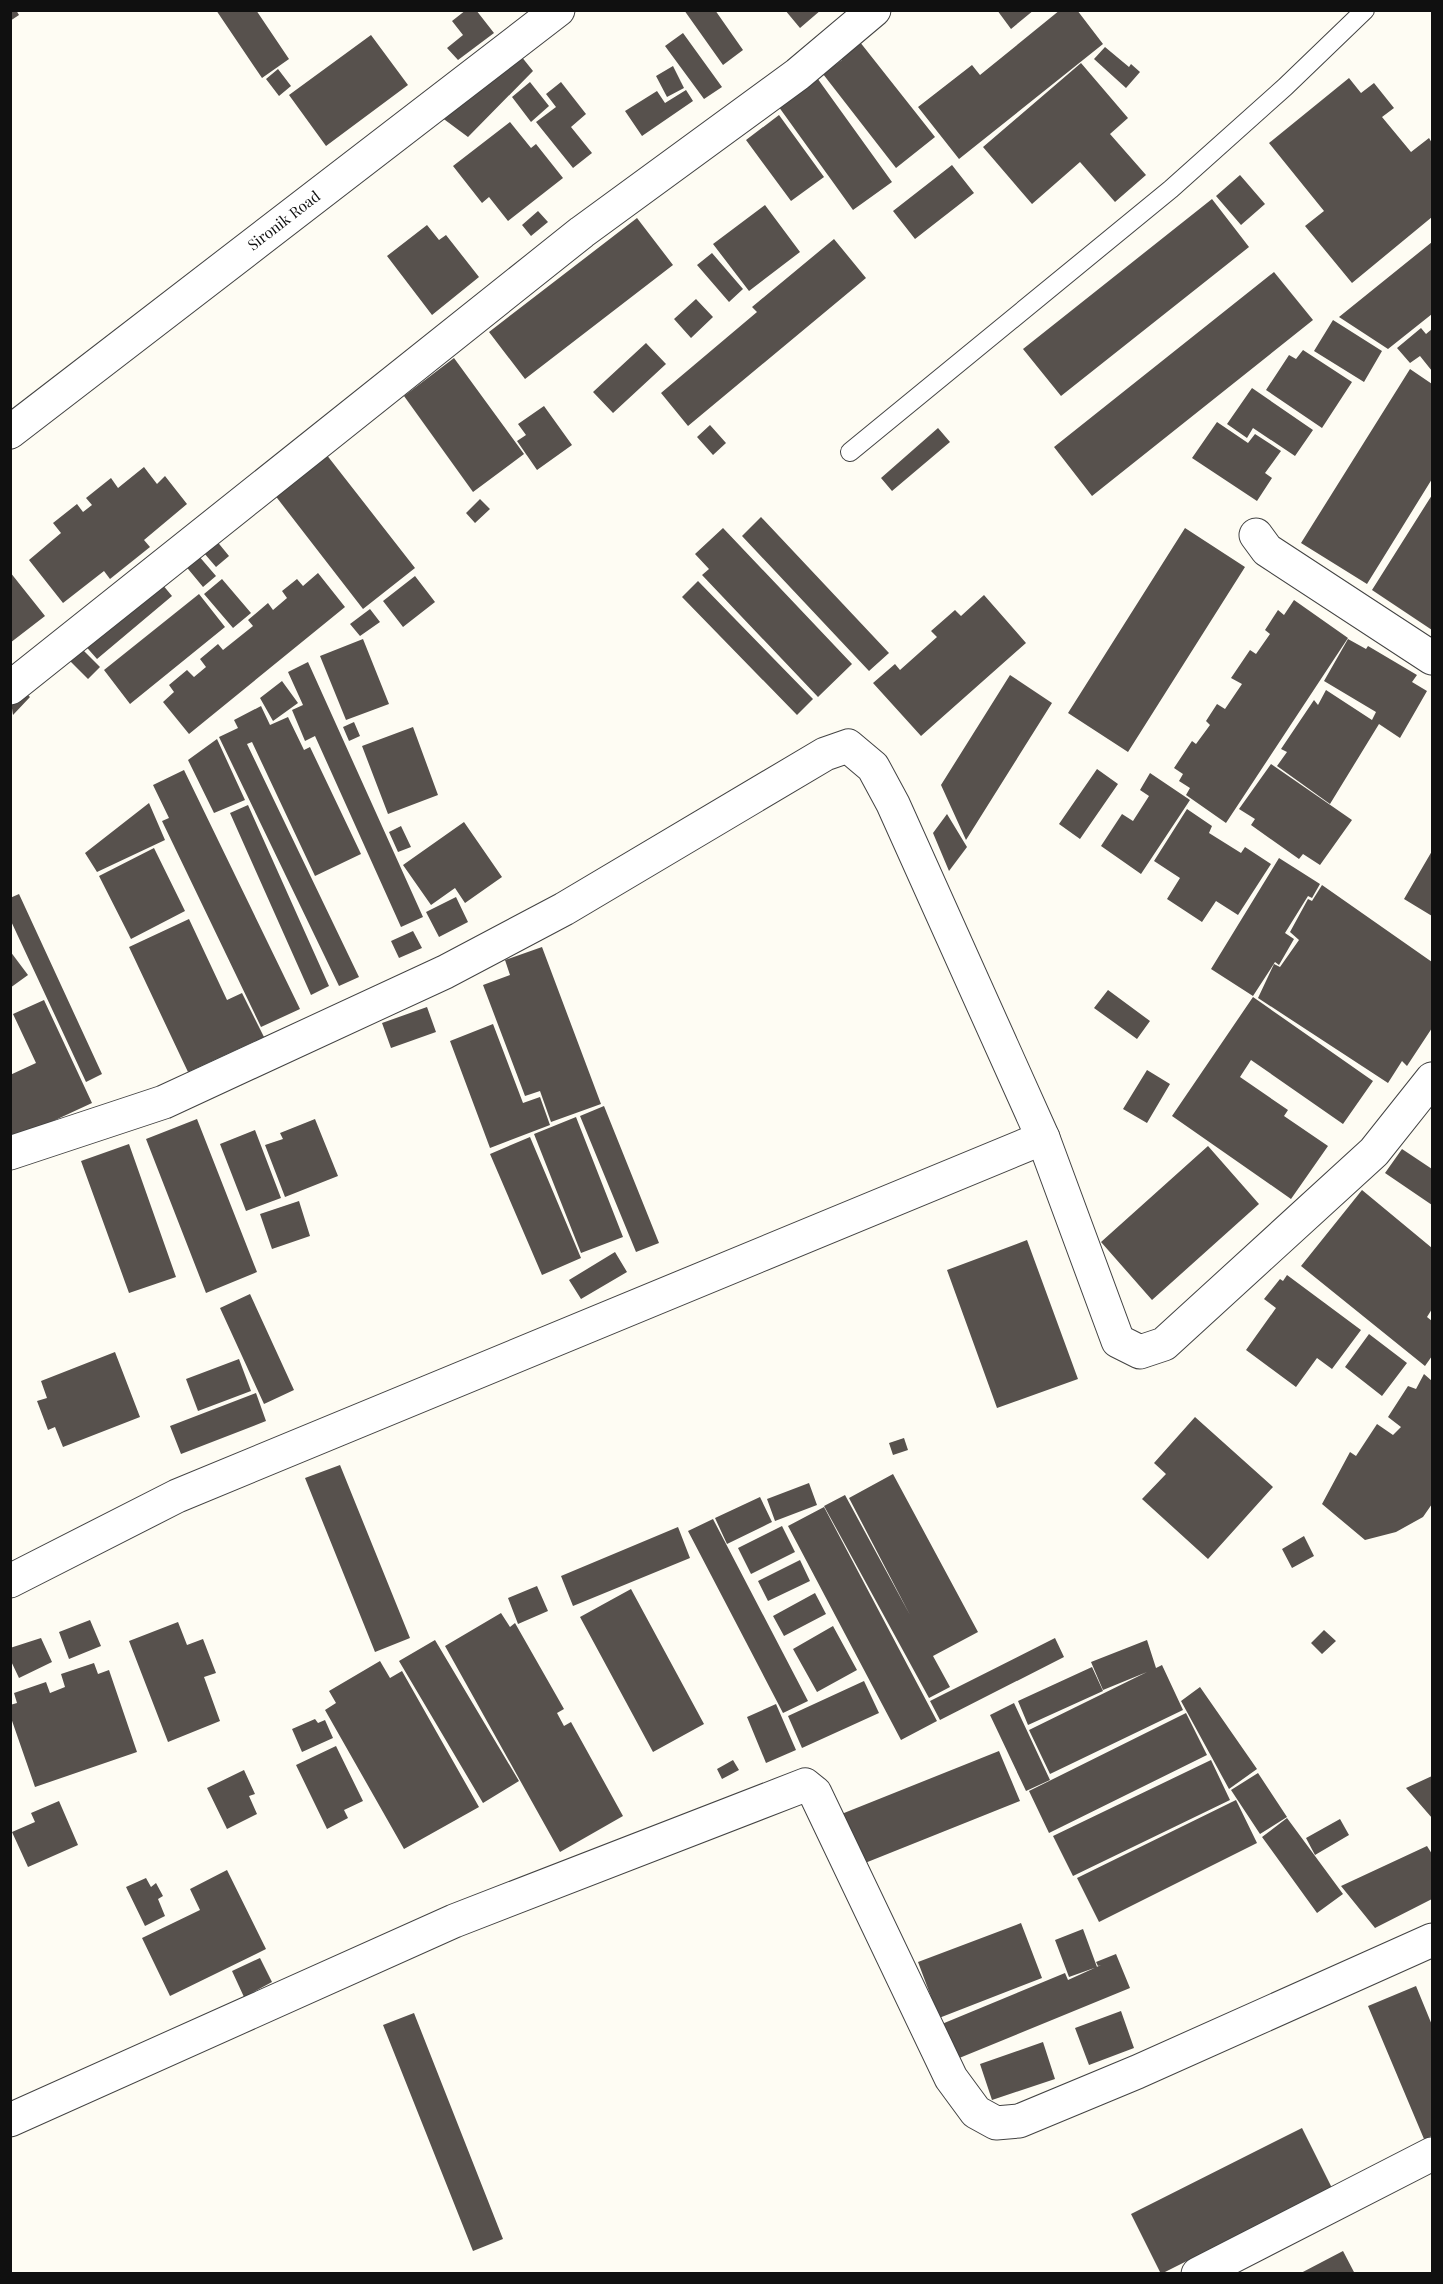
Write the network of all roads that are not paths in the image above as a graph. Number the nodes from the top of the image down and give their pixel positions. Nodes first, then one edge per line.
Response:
1 (558, 10) edge
2 (874, 10) edge
3 (1365, 10) edge
4 (10, 432) edge
5 (850, 452) dead end
6 (1256, 535) dead end
7 (1432, 658) edge
8 (10, 688) edge
9 (1432, 1079) edge
10 (1043, 1138) junction
11 (10, 1153) edge
12 (10, 1581) edge
13 (1432, 1940) edge
14 (10, 2120) edge
15 (1432, 2154) edge
16 (1198, 2274) edge

1 - 4 street, Sironik Road
2 - 8 street
3 - 5 lane
6 - 7 street
9 - 10 street
10 - 11 street
10 - 12 street
13 - 14 street
15 - 16 street

